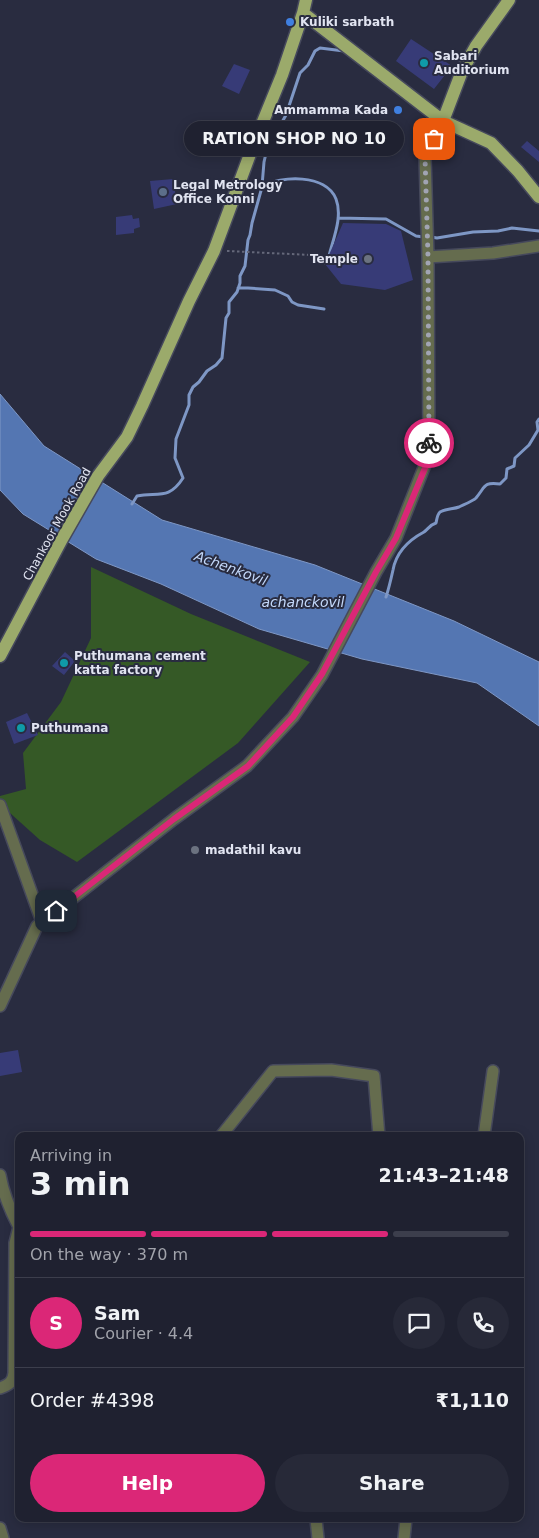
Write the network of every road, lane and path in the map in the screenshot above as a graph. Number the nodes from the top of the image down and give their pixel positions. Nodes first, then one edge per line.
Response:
1 (306, 0) edge
2 (509, 0) edge
3 (303, 13) junction
4 (443, 122) junction
5 (539, 197) edge
6 (539, 246) edge
7 (214, 250) junction
8 (428, 257) junction
9 (325, 264) dead end
10 (4, 641) edge
11 (0, 656) edge
12 (0, 805) edge
13 (42, 922) junction
14 (0, 1006) edge
15 (492, 1071) dead end
16 (224, 1132) edge
17 (379, 1132) edge
18 (484, 1132) edge
19 (0, 1175) edge
20 (15, 1216) edge
21 (15, 1355) edge
22 (0, 1388) edge
23 (316, 1522) edge
24 (406, 1522) edge
25 (0, 1528) edge
26 (3, 1538) edge
27 (318, 1538) edge
28 (404, 1538) edge

1 - 3 main road, Chankoor Mook Road
2 - 4 main road
3 - 4 main road
3 - 7 main road, Chankoor Mook Road
4 - 5 main road
4 - 8 street
6 - 8 street
7 - 9 path
7 - 10 main road, Chankoor Mook Road
8 - 13 street
10 - 11 main road, Chankoor Mook Road
12 - 13 street
13 - 14 street
15 - 18 street
16 - 17 street
19 - 20 street
21 - 22 street
23 - 27 street
24 - 28 street
25 - 26 street

